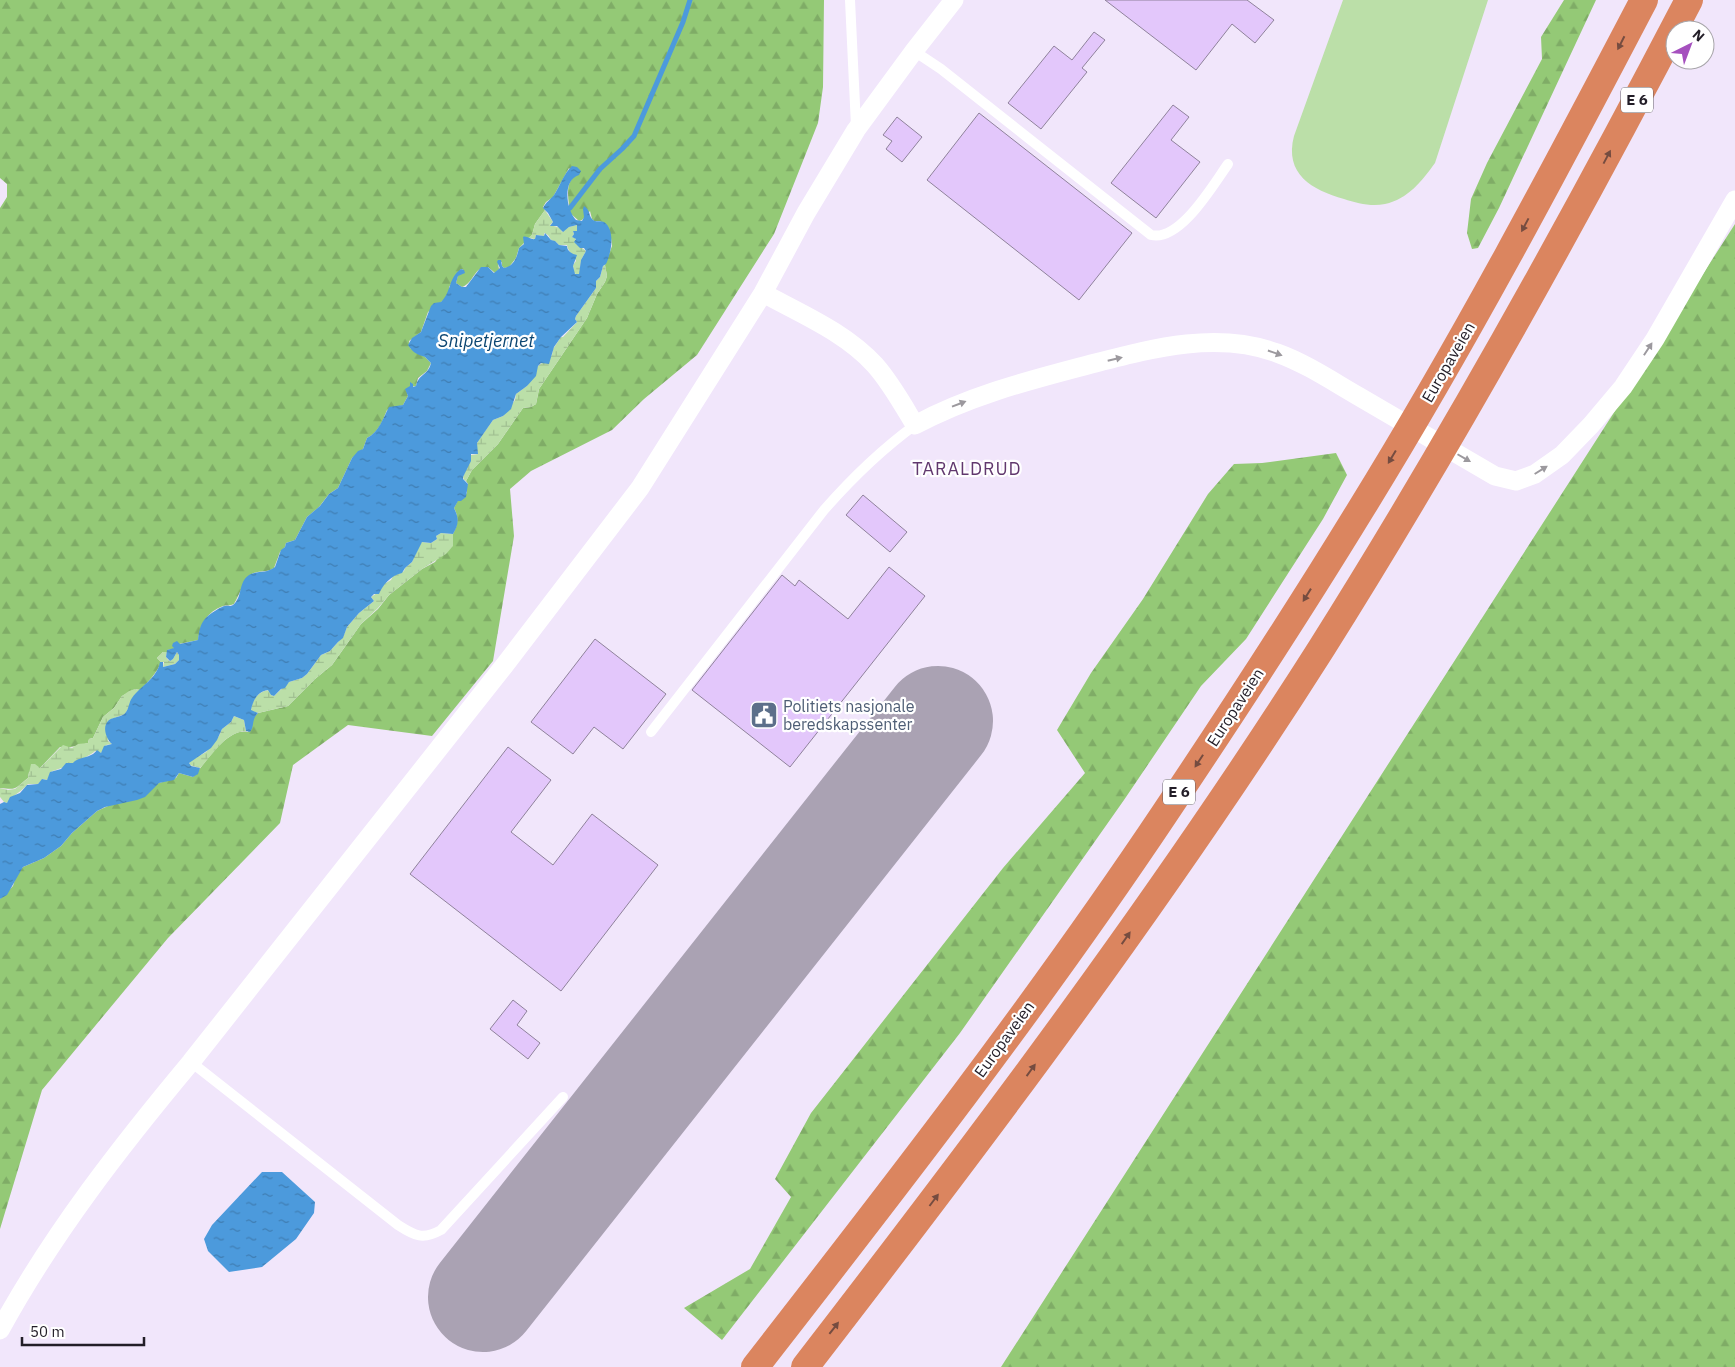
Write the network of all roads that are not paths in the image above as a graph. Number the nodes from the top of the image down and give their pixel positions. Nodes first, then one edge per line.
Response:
1 (850, 0) edge
2 (954, 0) edge
3 (1644, 0) edge
4 (1689, 0) edge
5 (914, 51) junction
6 (856, 130) junction
7 (1228, 164) dead end
8 (1735, 200) edge
9 (763, 293) junction
10 (916, 425) junction
11 (652, 732) dead end
12 (191, 1062) junction
13 (562, 1097) dead end
14 (0, 1330) edge
15 (755, 1367) edge
16 (804, 1367) edge

1 - 6 lane
2 - 5 street
3 -> 15 highway, Europaveien / E 6
16 -> 4 highway, E 6
5 - 6 street
5 - 7 lane
6 - 9 street
10 -> 8 street
9 - 10 street
9 - 12 street
10 - 11 lane
12 - 13 lane
12 - 14 street

